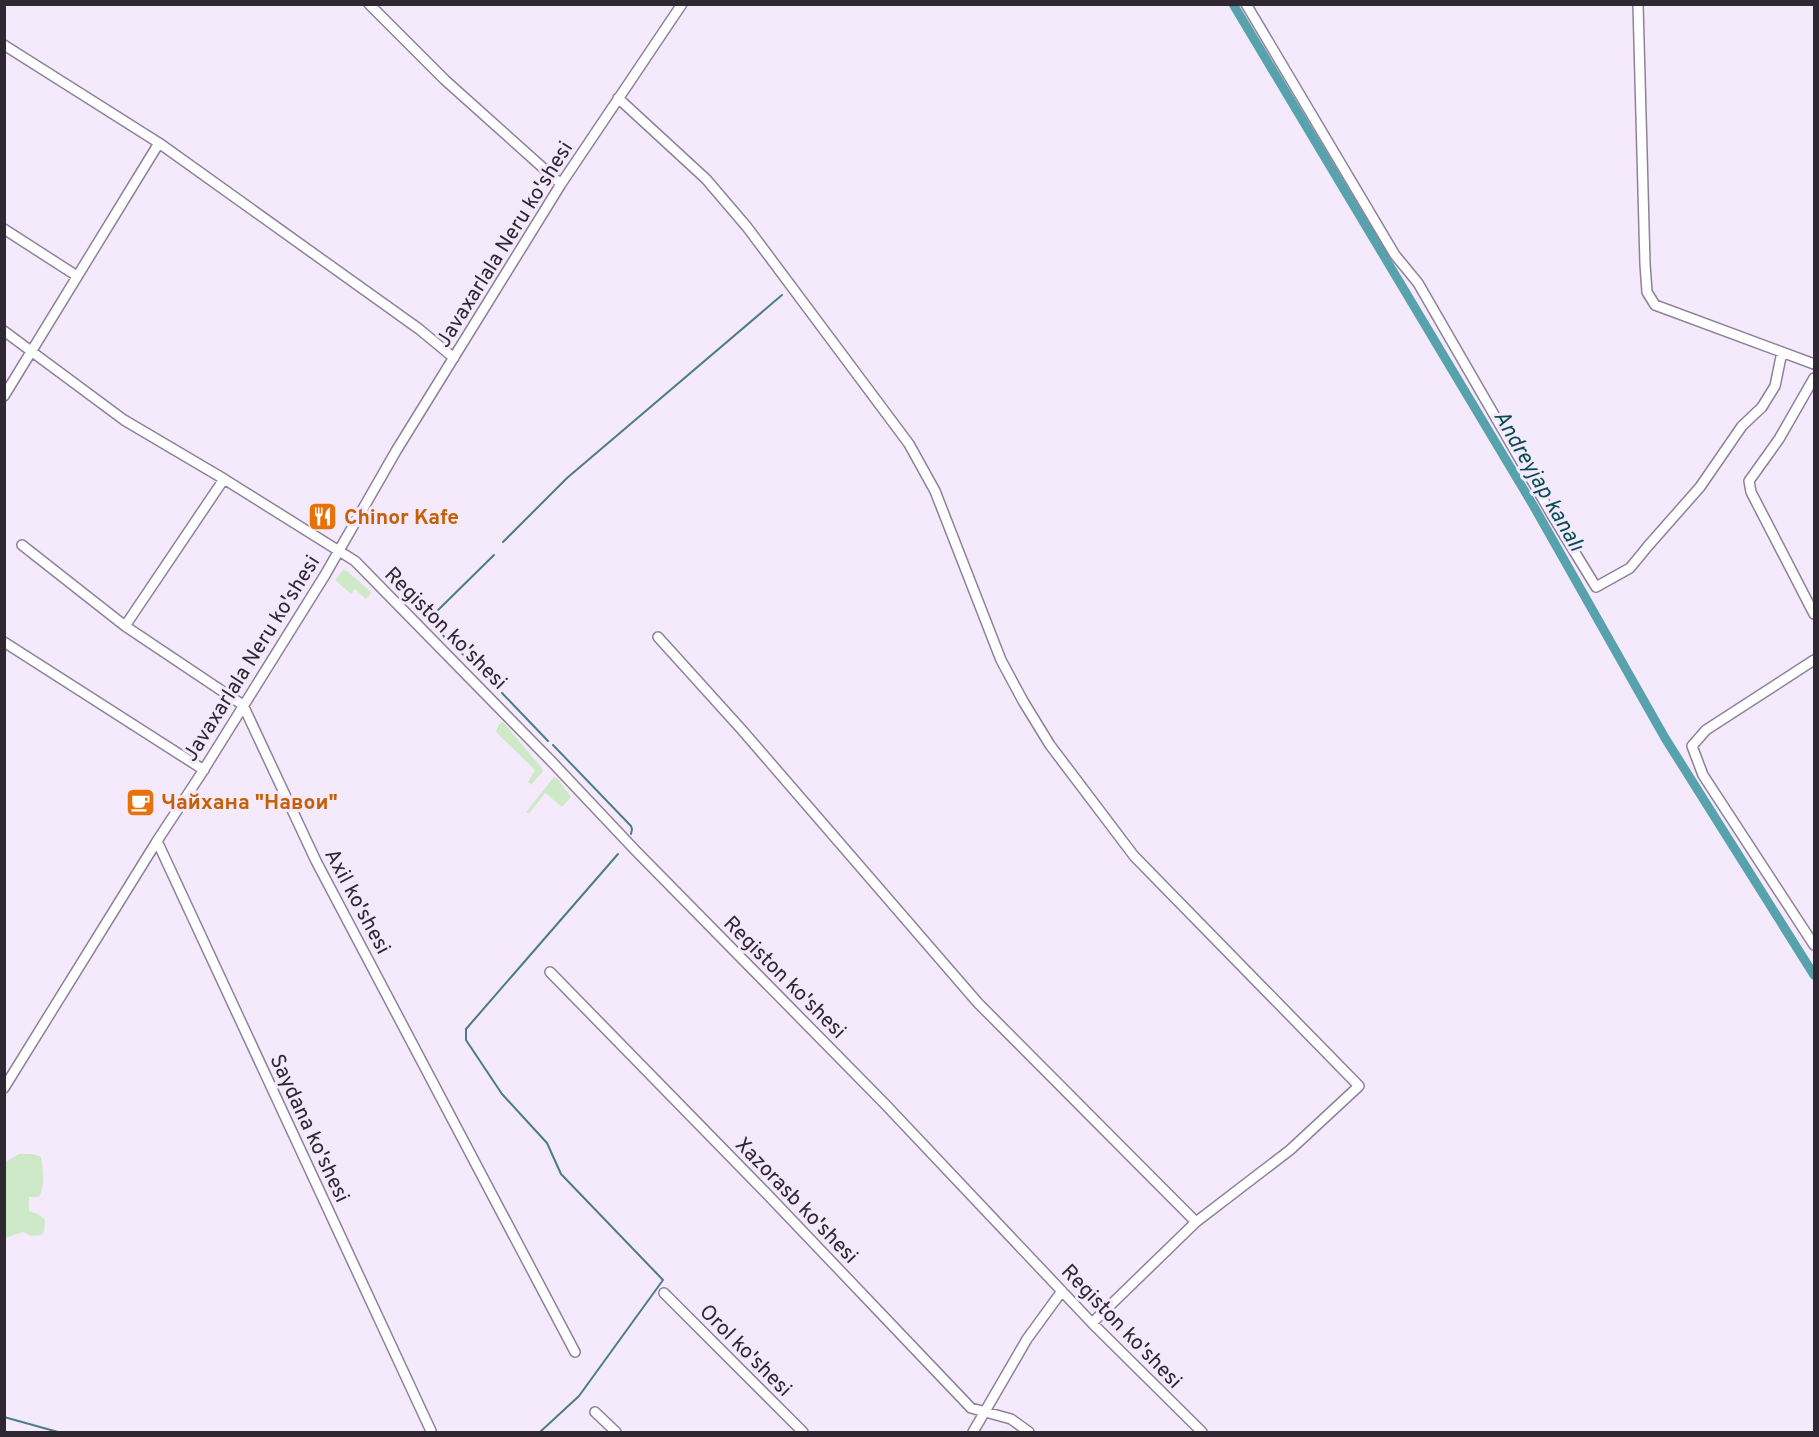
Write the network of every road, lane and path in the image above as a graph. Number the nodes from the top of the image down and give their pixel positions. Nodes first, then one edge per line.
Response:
1 (369, 4) edge
2 (682, 4) edge
3 (1246, 4) edge
4 (1638, 4) edge
5 (4, 45) edge
6 (618, 98) junction
7 (159, 143) junction
8 (561, 184) junction
9 (4, 229) edge
10 (77, 276) junction
11 (4, 331) edge
12 (30, 351) junction
13 (1782, 352) junction
14 (454, 358) junction
15 (1815, 364) edge
16 (1815, 378) edge
17 (4, 396) edge
18 (224, 479) junction
19 (22, 545) dead end
20 (338, 551) junction
21 (1815, 614) edge
22 (125, 626) junction
23 (658, 637) dead end
24 (4, 642) edge
25 (1815, 660) edge
26 (243, 705) junction
27 (204, 770) junction
28 (157, 840) junction
29 (1815, 945) edge
30 (550, 972) dead end
31 (4, 1088) edge
32 (1196, 1222) junction
33 (1062, 1291) junction
34 (664, 1293) dead end
35 (1092, 1323) junction
36 (575, 1352) dead end
37 (595, 1412) dead end
38 (984, 1412) junction
39 (431, 1431) dead end
40 (616, 1432) edge
41 (803, 1432) edge
42 (973, 1432) edge
43 (1029, 1432) edge
44 (1202, 1432) edge

1 - 8 street
2 - 6 street, Javaxarlala Neru ko'shesi
3 - 13 street
4 - 13 street
5 - 7 street
6 - 8 street, Javaxarlala Neru ko'shesi
6 - 32 street
7 - 10 street
7 - 14 street
8 - 14 street, Javaxarlala Neru ko'shesi
9 - 10 street
10 - 12 street
11 - 12 street, Registon ko'shesi
12 - 17 street
12 - 18 street, Registon ko'shesi
13 - 15 street
14 - 20 street, Javaxarlala Neru ko'shesi
16 - 21 street
18 - 20 street, Registon ko'shesi
18 - 22 street
19 - 22 street
20 - 26 street, Javaxarlala Neru ko'shesi
20 - 33 street, Registon ko'shesi
22 - 26 street
23 - 32 street
24 - 27 street
25 - 29 street
26 - 27 street, Javaxarlala Neru ko'shesi
26 - 36 street, Axil ko'shesi
27 - 28 street, Javaxarlala Neru ko'shesi
28 - 31 street, Javaxarlala Neru ko'shesi
28 - 39 street, Saydana ko'shesi
30 - 38 street, Xazorasb ko'shesi
32 - 35 street
33 - 35 street, Registon ko'shesi
33 - 38 street
34 - 41 street, Orol ko'shesi
35 - 44 street, Registon ko'shesi
37 - 40 street
38 - 42 street
38 - 43 street, Xazorasb ko'shesi

